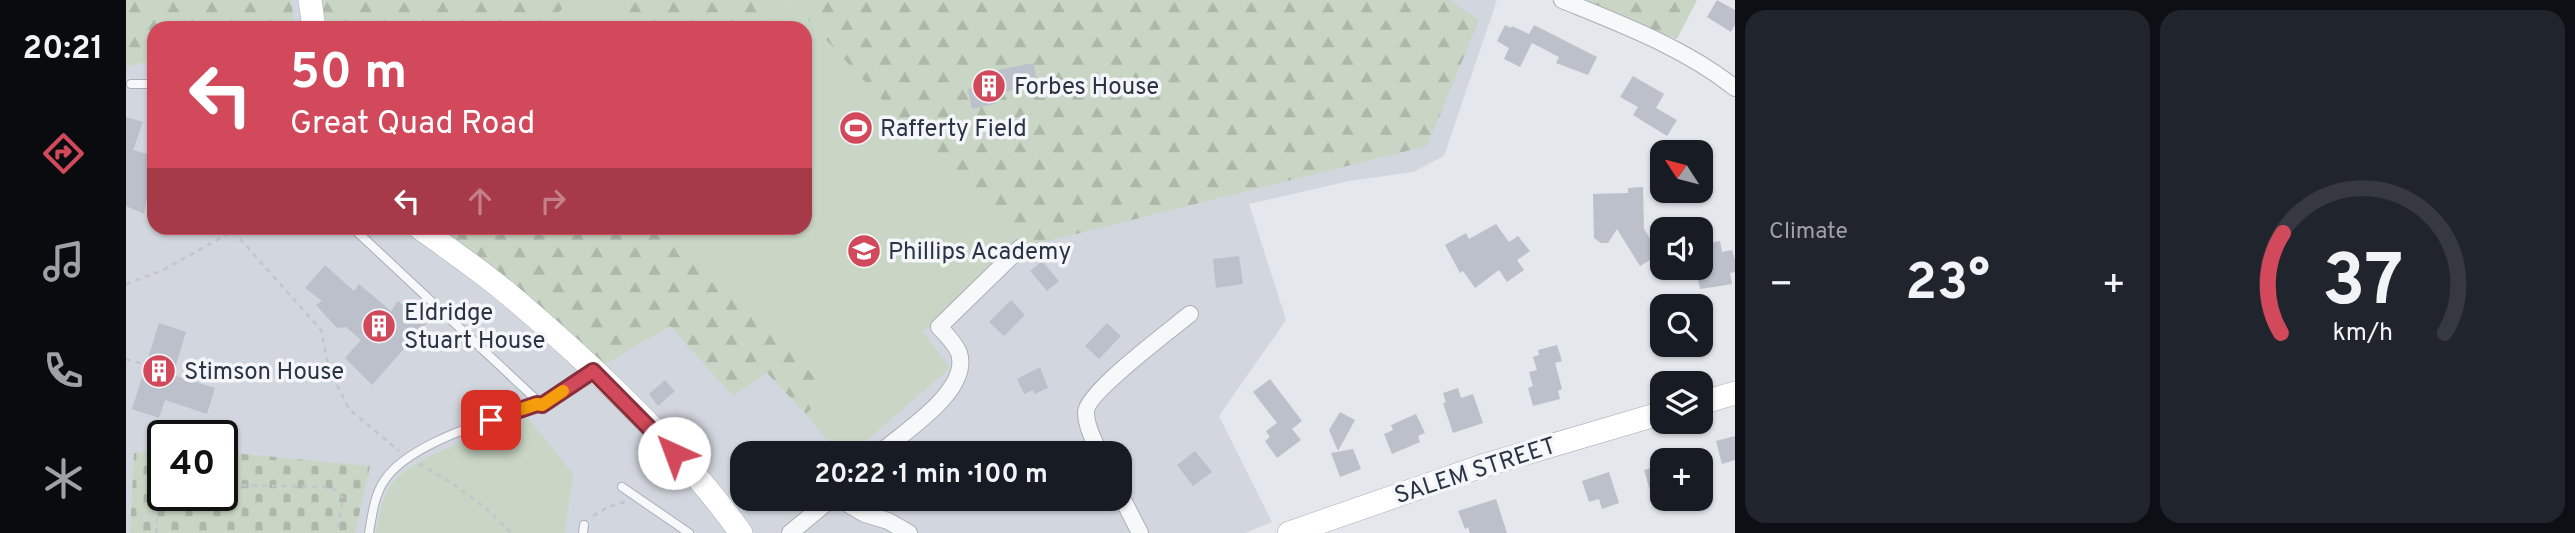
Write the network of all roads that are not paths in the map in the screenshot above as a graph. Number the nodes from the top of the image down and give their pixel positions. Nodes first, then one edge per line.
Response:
1 (310, 0) edge
2 (1562, 0) edge
3 (313, 21) edge
4 (131, 84) dead end
5 (147, 84) edge
6 (1735, 88) edge
7 (360, 235) edge
8 (429, 235) edge
9 (1020, 248) dead end
10 (1190, 314) dead end
11 (593, 371) junction
12 (1735, 393) edge
13 (1713, 399) edge
14 (542, 405) junction
15 (1650, 417) edge
16 (895, 441) edge
17 (1094, 441) edge
18 (622, 487) dead end
19 (817, 511) edge
20 (860, 511) edge
21 (1129, 511) edge
22 (369, 533) edge
23 (690, 533) edge
24 (741, 533) edge
25 (790, 533) edge
26 (909, 533) edge
27 (1140, 533) edge
28 (1289, 533) edge

1 - 3 street
2 - 6 street
4 - 5 lane
7 - 14 lane
8 - 11 street
9 - 16 street
10 - 17 street
11 - 14 lane
11 - 24 street
12 - 13 street
14 - 22 lane
15 - 28 street, SALEM STREET
18 - 23 lane
19 - 25 street
20 - 26 street
21 - 27 street

